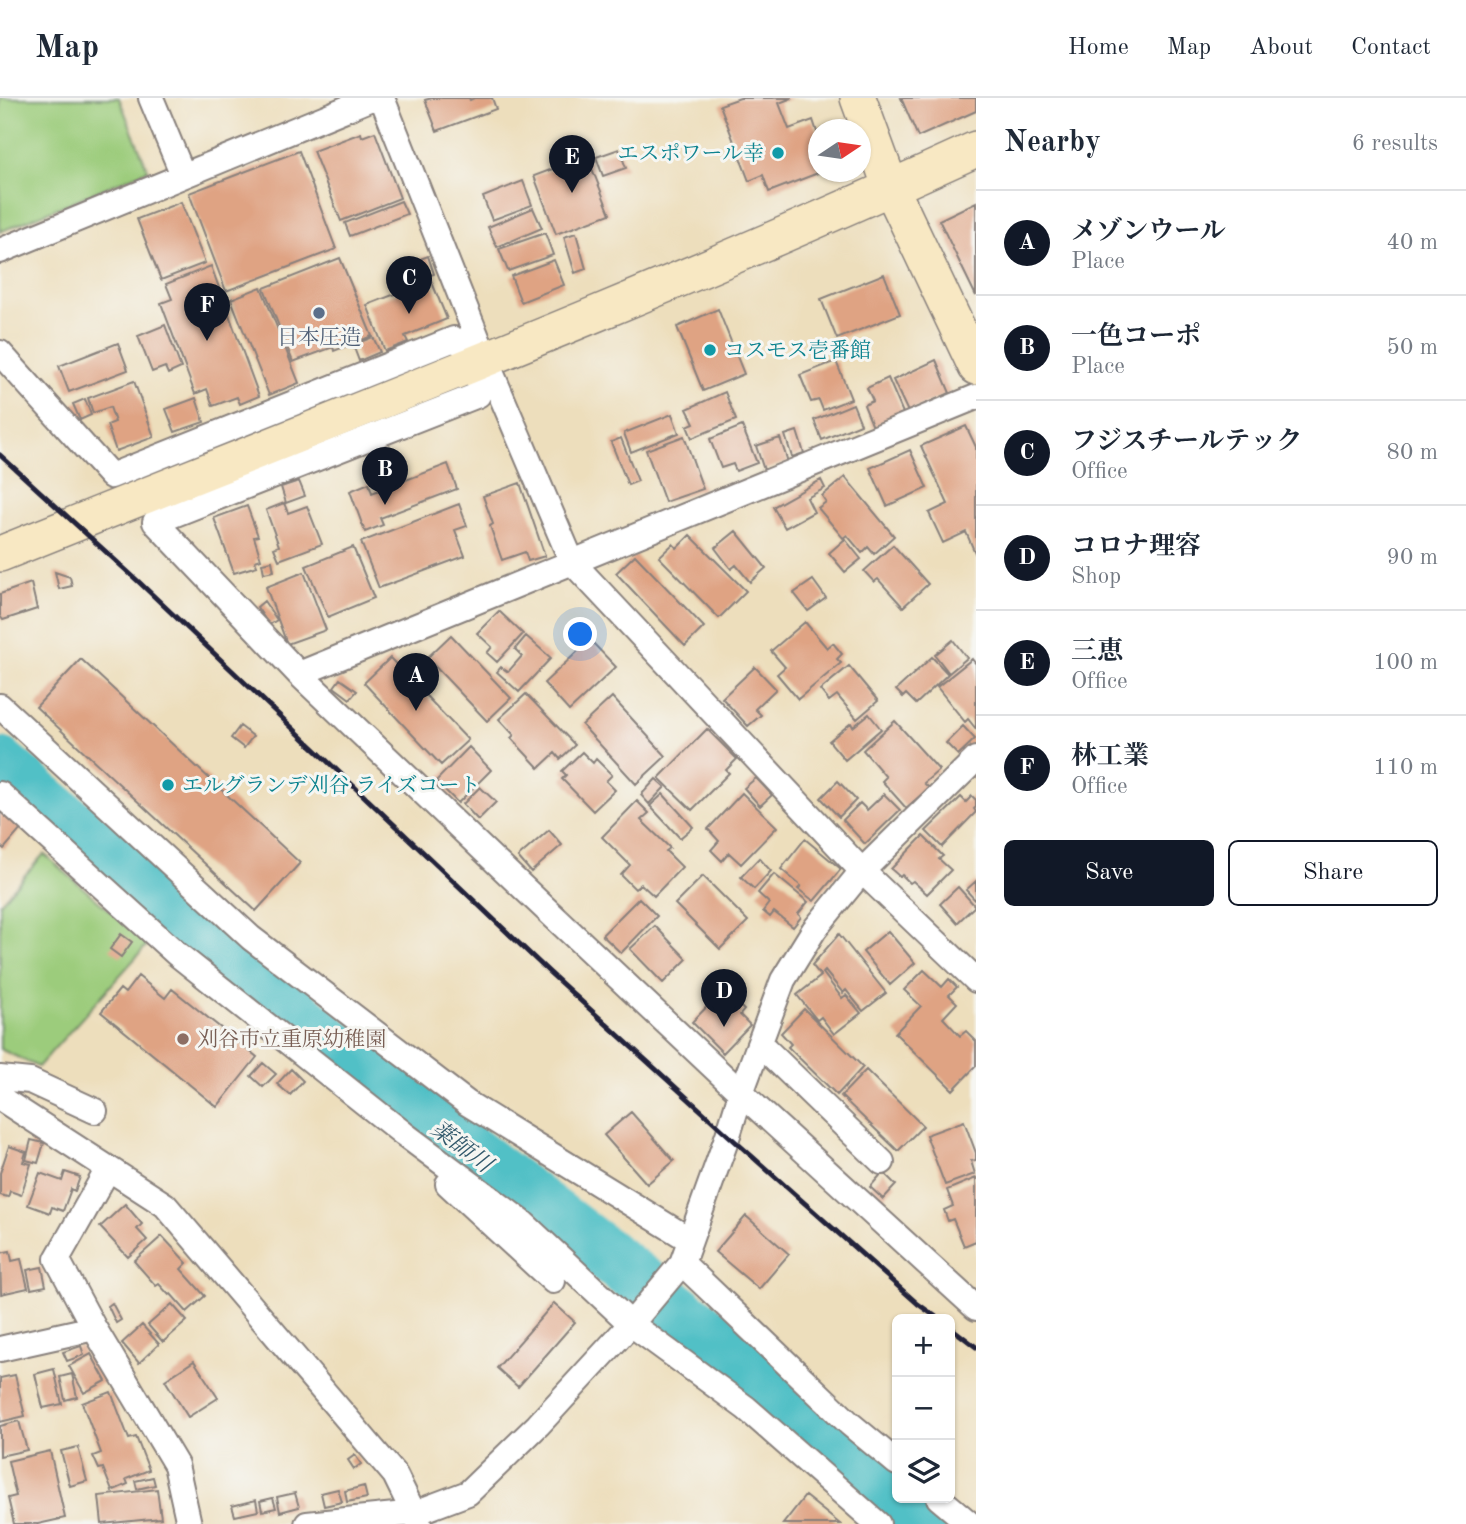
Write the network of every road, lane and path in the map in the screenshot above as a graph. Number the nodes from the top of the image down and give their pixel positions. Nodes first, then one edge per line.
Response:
1 (151, 98) edge
2 (372, 98) edge
3 (382, 98) edge
4 (858, 98) edge
5 (976, 149) edge
6 (183, 175) junction
7 (891, 188) junction
8 (0, 251) edge
9 (0, 352) edge
10 (486, 360) junction
11 (976, 367) edge
12 (976, 397) edge
13 (0, 554) edge
14 (572, 562) junction
15 (299, 674) junction
16 (0, 706) edge
17 (976, 759) edge
18 (0, 794) edge
19 (862, 872) junction
20 (976, 980) edge
21 (760, 1044) junction
22 (0, 1078) edge
23 (741, 1093) junction
24 (0, 1098) edge
25 (95, 1111) dead end
26 (404, 1134) junction
27 (882, 1162) dead end
28 (108, 1169) junction
29 (686, 1251) junction
30 (553, 1281) dead end
31 (976, 1308) edge
32 (631, 1324) junction
33 (94, 1328) junction
34 (0, 1349) edge
35 (892, 1459) edge
36 (945, 1503) edge
37 (417, 1519) edge
38 (189, 1524) edge
39 (307, 1524) edge
40 (878, 1524) edge
41 (970, 1524) edge

1 - 6 street
2 - 6 street
3 - 10 street
4 - 7 street
5 - 7 street
6 - 8 street
7 - 10 street
7 - 11 street
9 - 10 street
10 - 13 street
10 - 14 street
10 - 15 street
12 - 14 street
14 - 15 street
14 - 19 street
15 - 23 street
16 - 29 street
17 - 19 street
18 - 26 street
19 - 20 street
19 - 21 street
21 - 23 street
21 - 27 street
22 - 25 street
23 - 29 street
23 - 31 street
24 - 28 street
26 - 30 street
26 - 32 street
28 - 33 street
28 - 37 street
29 - 32 street
29 - 35 street
32 - 37 street
32 - 40 street
33 - 34 street
33 - 38 street
36 - 41 street
37 - 39 street

